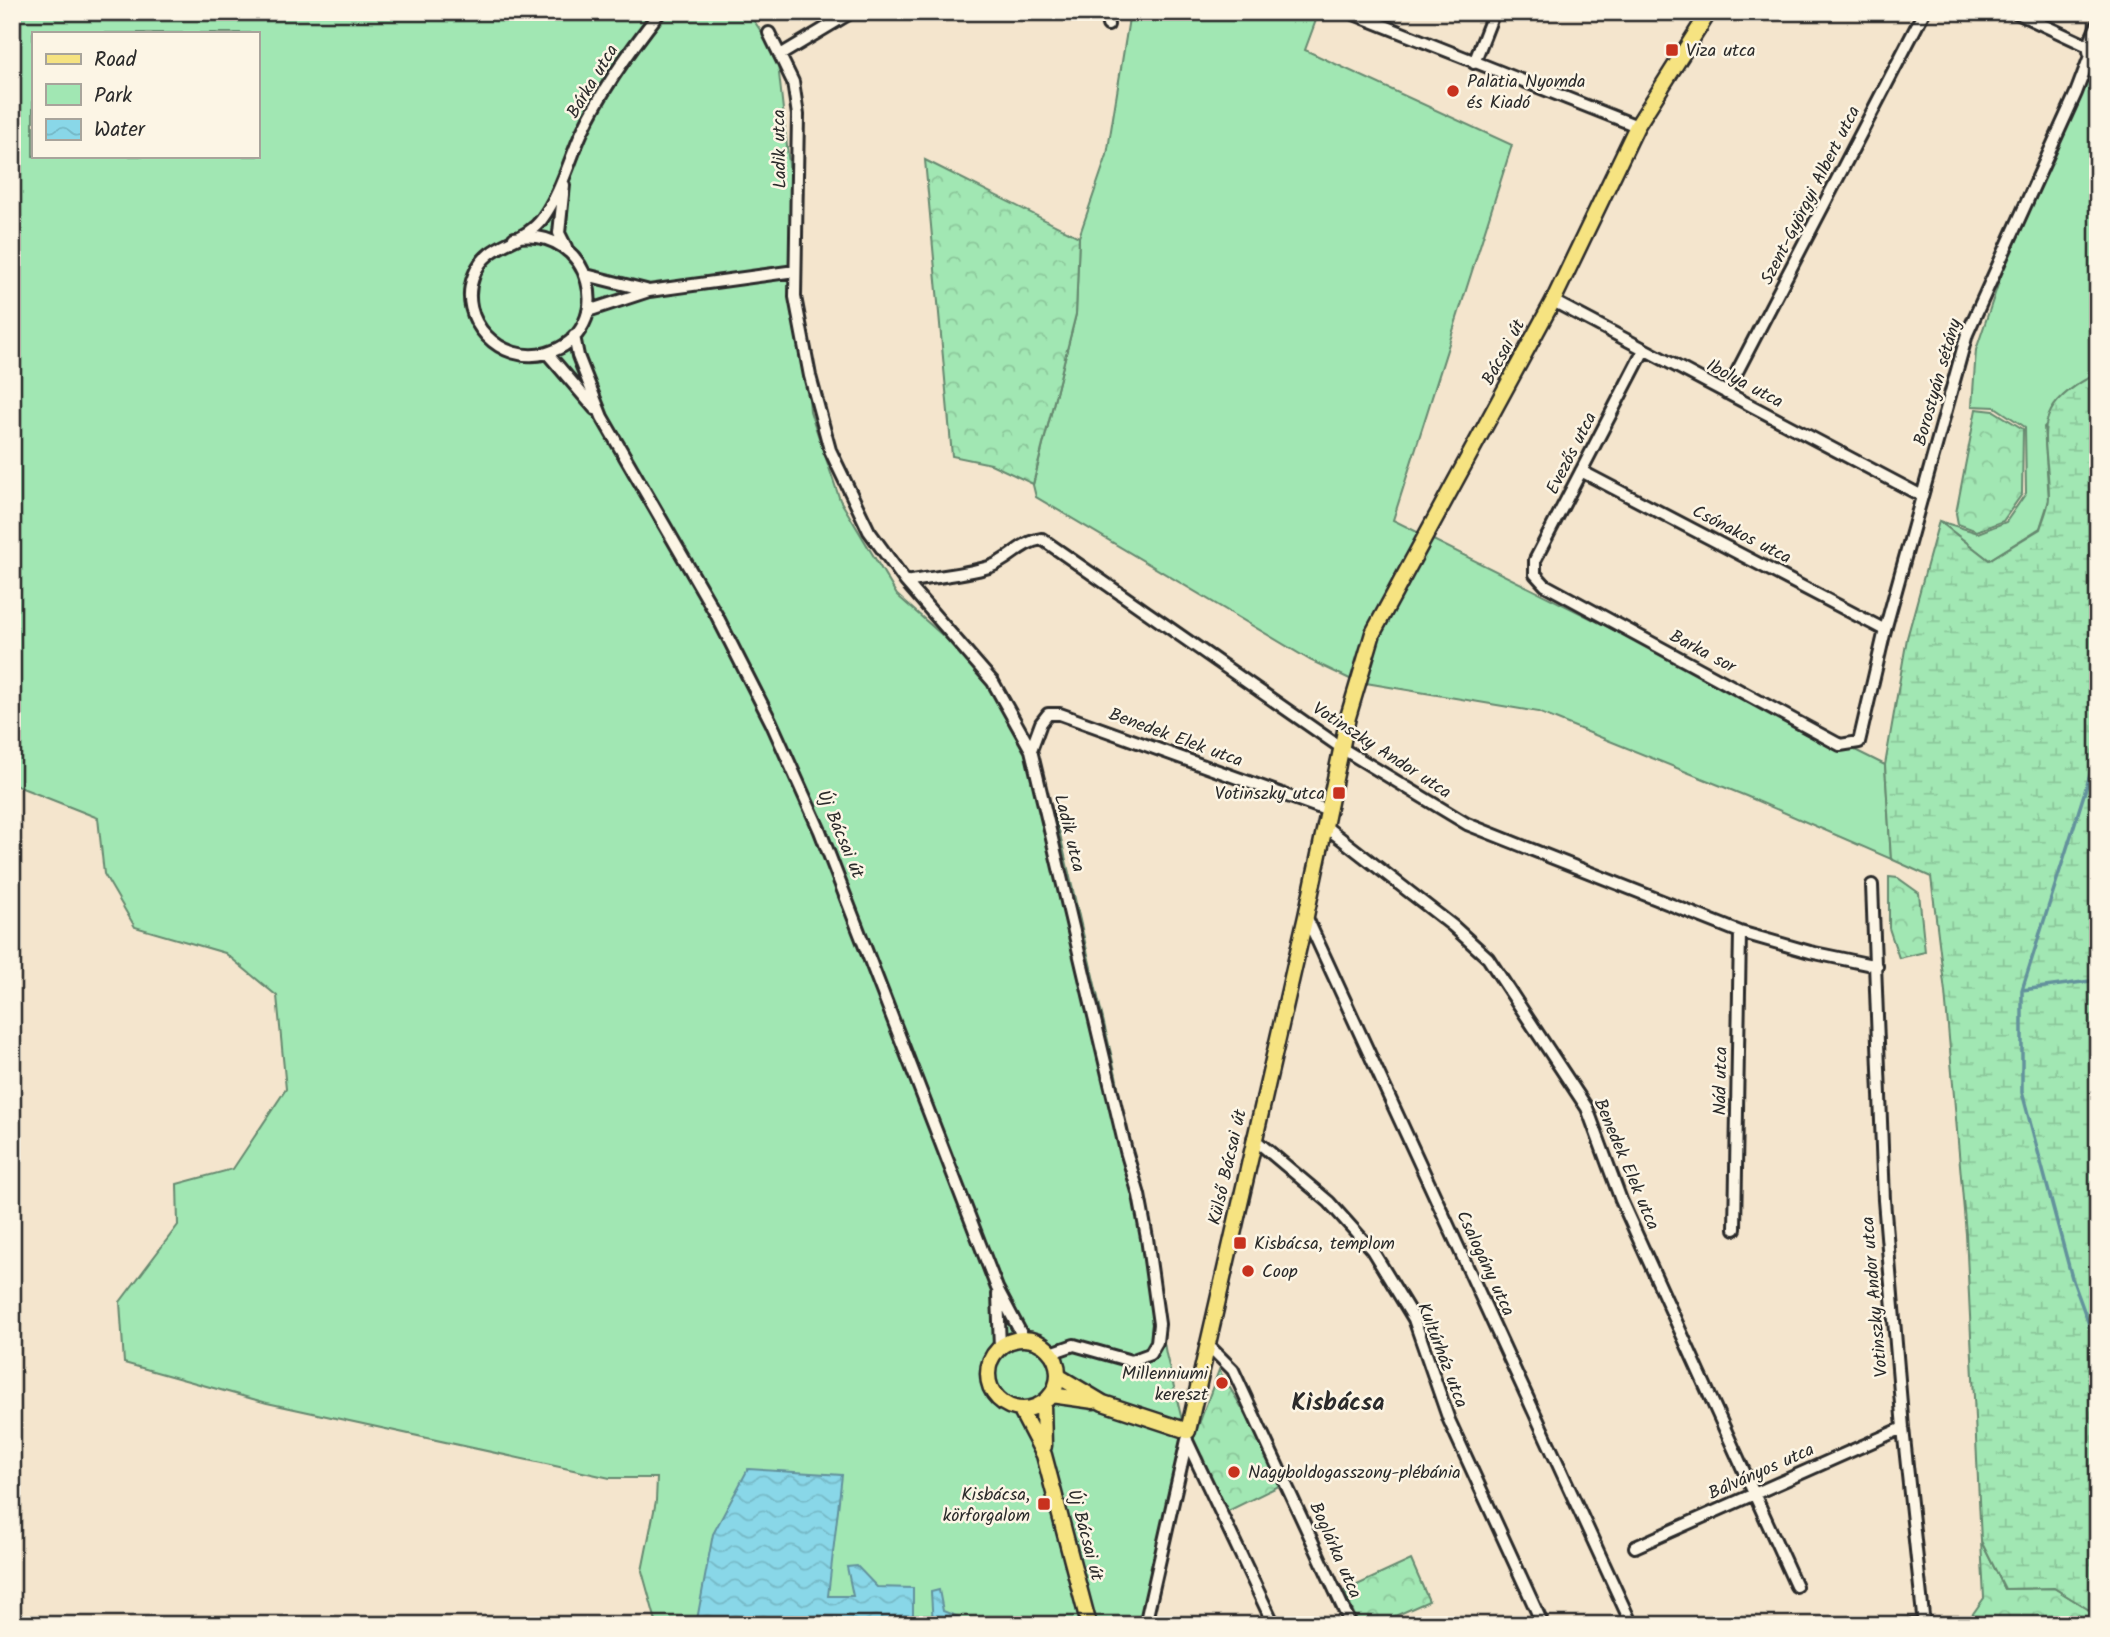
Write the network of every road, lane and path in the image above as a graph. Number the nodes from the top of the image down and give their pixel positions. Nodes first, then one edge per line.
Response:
1 (660, 12) edge
2 (852, 12) edge
3 (1106, 12) edge
4 (1349, 12) edge
5 (1494, 12) edge
6 (1709, 12) edge
7 (1924, 12) edge
8 (2015, 12) edge
9 (2098, 23) edge
10 (1108, 25) dead end
11 (769, 33) dead end
12 (2088, 46) junction
13 (782, 54) junction
14 (1474, 63) junction
15 (1637, 126) junction
16 (566, 175) junction
17 (514, 238) junction
18 (567, 249) junction
19 (795, 271) junction
20 (586, 275) junction
21 (649, 291) junction
22 (1553, 301) junction
23 (588, 310) junction
24 (574, 336) junction
25 (1644, 350) junction
26 (547, 353) junction
27 (1726, 393) junction
28 (602, 417) junction
29 (1581, 471) junction
30 (1922, 496) junction
31 (1535, 574) joint
32 (906, 582) junction
33 (1885, 630) junction
34 (1349, 717) joint
35 (1859, 742) joint
36 (1343, 749) junction
37 (1031, 750) junction
38 (1329, 811) junction
39 (1326, 827) junction
40 (1872, 885) dead end
41 (1306, 916) junction
42 (1740, 932) junction
43 (1877, 966) junction
44 (1253, 1138) junction
45 (1735, 1229) dead end
46 (997, 1288) junction
47 (1024, 1339) junction
48 (1207, 1344) junction
49 (1000, 1348) junction
50 (1051, 1353) junction
51 (1058, 1376) junction
52 (1047, 1399) junction
53 (1103, 1402) junction
54 (1020, 1409) junction
55 (1903, 1429) junction
56 (1187, 1436) junction
57 (1044, 1455) junction
58 (1755, 1493) junction
59 (1635, 1547) dead end
60 (1796, 1586) dead end
61 (1924, 1624) edge
62 (1089, 1625) edge
63 (1145, 1625) edge
64 (1274, 1625) edge
65 (1351, 1625) edge
66 (1543, 1625) edge
67 (1632, 1625) edge
68 (1898, 1625) edge

1 - 16 street, Bárka utca
2 - 13 street
3 - 10 street
4 - 14 street
5 - 14 street
6 - 15 main road, Bácsai út
7 - 27 street, Szent-Györgyi Albert utca
8 - 12 street
9 - 12 street, Borostyán sétány
11 - 13 street, Ladik utca
12 - 30 street, Borostyán sétány
13 - 19 street, Ladik utca
14 - 15 street
15 - 22 main road, Bácsai út
16 - 17 street
16 - 18 street
17 - 18 street
17 - 26 street
18 - 20 street
19 - 21 street
19 - 32 street, Ladik utca
20 - 21 street
20 - 23 street
21 - 23 street
22 - 25 street, Ibolya utca
22 - 34 main road, Bácsai út
23 - 24 street
24 - 26 street
24 - 28 street, Új Bácsai út
25 - 27 street, Ibolya utca
25 - 29 street, Evezős utca
26 - 28 street, Új Bácsai út
27 - 30 street, Ibolya utca
28 - 46 street, Új Bácsai út
29 - 31 street, Evezős utca
29 - 33 street, Csónakos utca
30 - 33 street, Borostyán sétány
31 - 35 street, Barka sor
32 - 36 street, Votinszky Andor utca
32 - 37 street, Ladik utca
33 - 35 street, Borostyán sétány
34 - 36 main road, Külső Bácsai út
36 - 38 main road, Külső Bácsai út
36 - 42 street, Votinszky Andor utca
37 - 38 street, Benedek Elek utca
37 - 50 street, Ladik utca
38 - 39 main road, Külső Bácsai út
39 - 41 main road, Külső Bácsai út
39 - 58 street, Benedek Elek utca
40 - 43 street, Votinszky Andor utca
41 - 44 main road, Külső Bácsai út
41 - 67 street, Csalogány utca
42 - 43 street, Votinszky Andor utca
42 - 45 street, Nád utca
43 - 55 street, Votinszky Andor utca
44 - 48 main road, Külső Bácsai út
44 - 66 street, Kultúrház utca
46 - 47 street, Új Bácsai út
46 - 49 street, Új Bácsai út
47 - 49 main road
47 - 50 main road
48 - 56 main road, Külső Bácsai út
48 - 65 street, Boglárka utca
49 - 54 main road, Új Bácsai út
50 - 51 main road
51 - 52 main road, Új Bácsai út
51 - 53 main road
52 - 53 main road
52 - 54 main road
52 - 57 main road, Új Bácsai út
53 - 56 main road
54 - 57 main road, Új Bácsai út
55 - 58 street, Bálványos utca
55 - 61 street, Votinszky Andor utca
56 - 63 street, Külső Bácsai út
56 - 64 street
57 - 62 main road, Új Bácsai út
58 - 59 street, Bálványos utca
58 - 60 street, Benedek Elek utca
61 - 68 street

